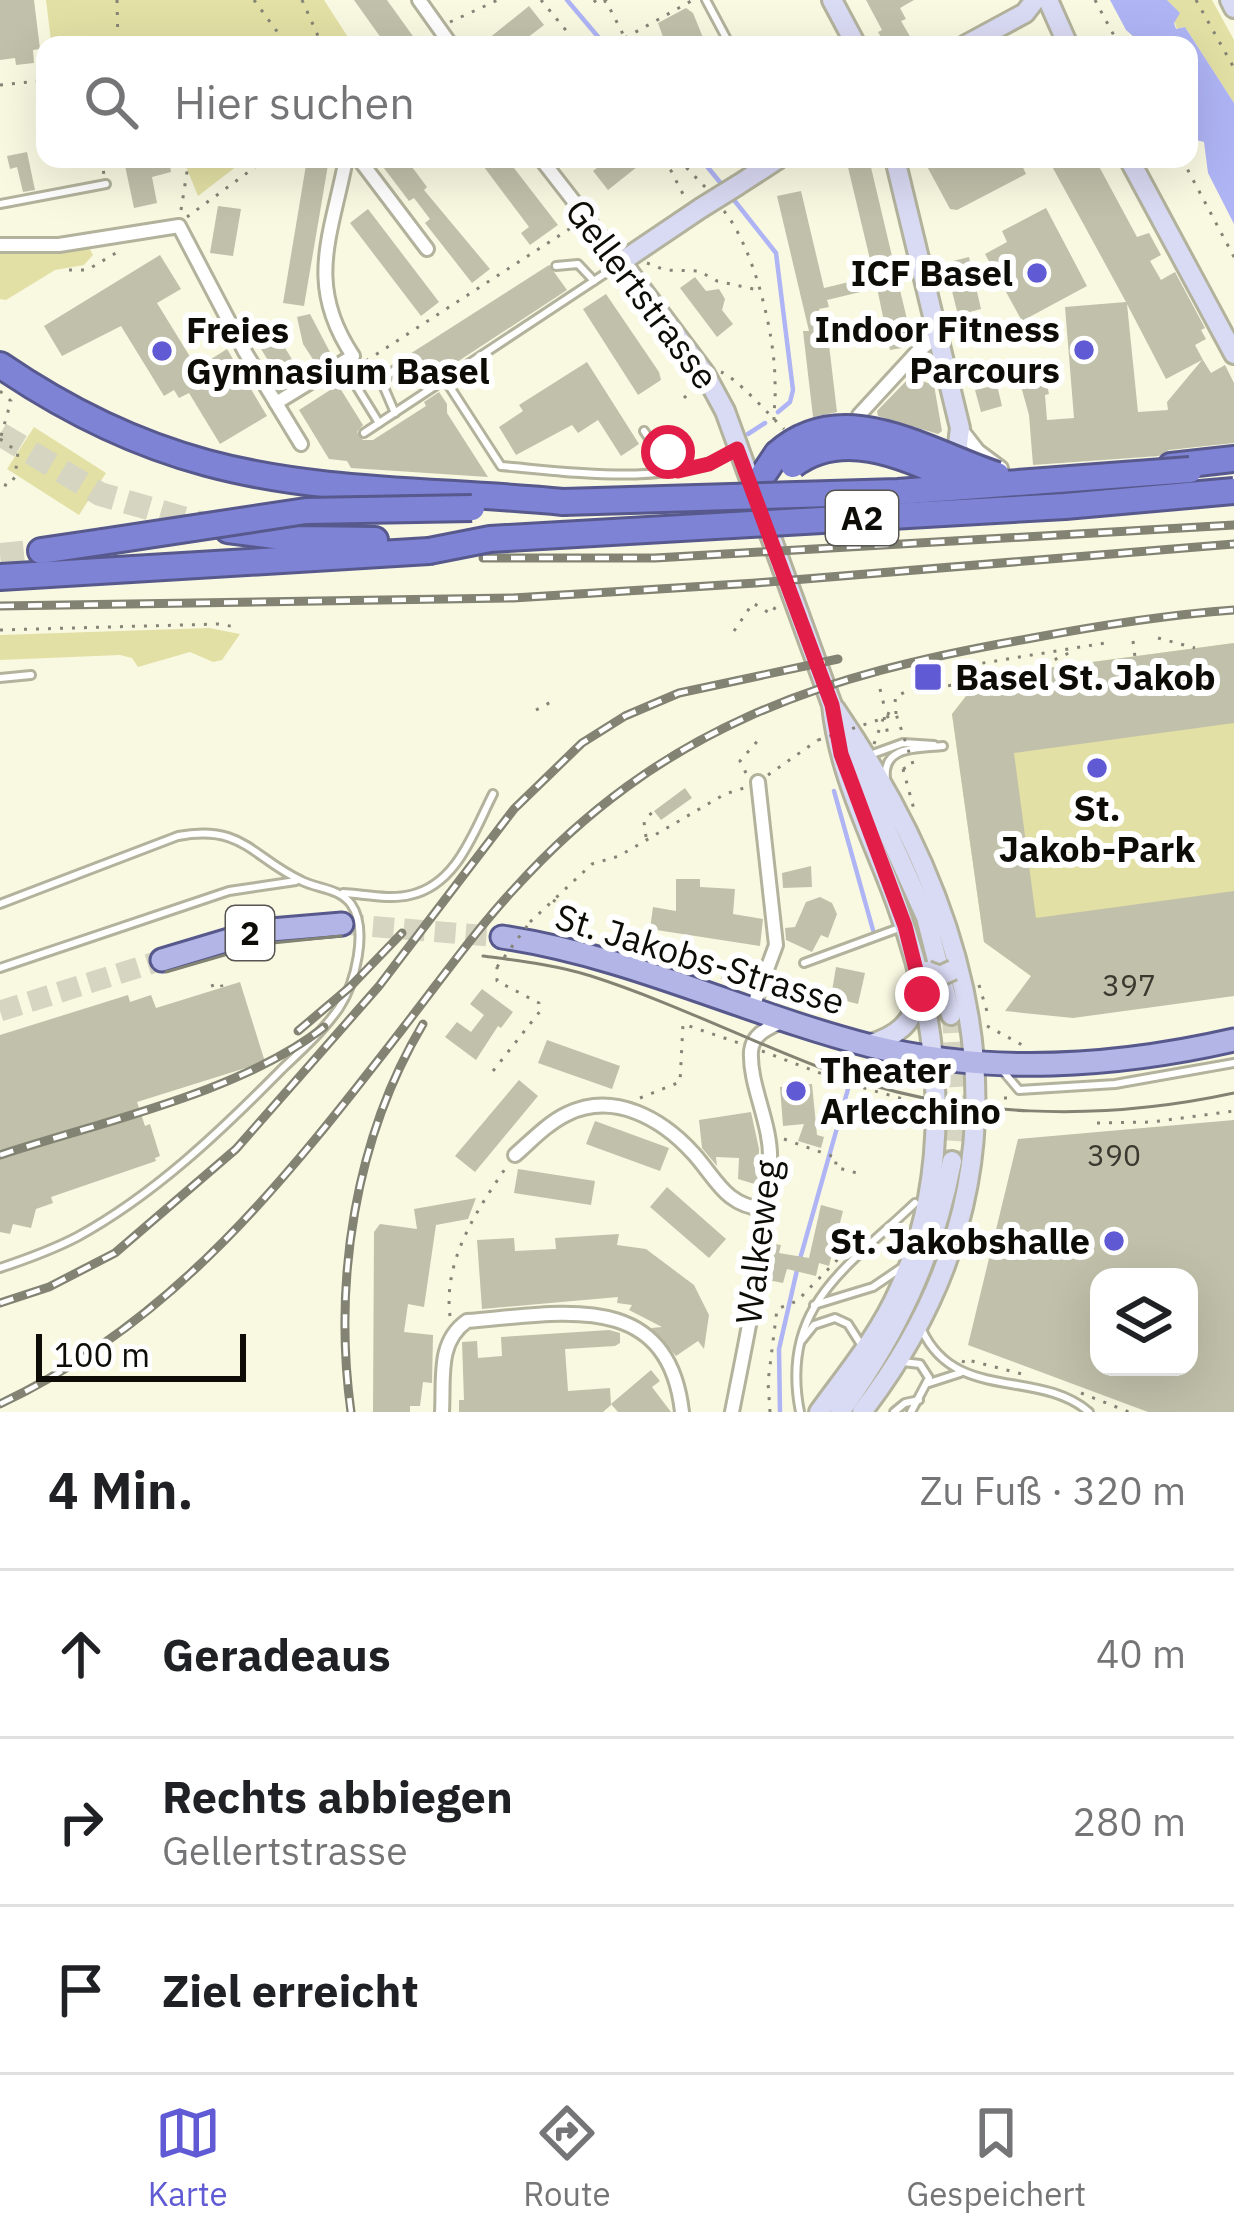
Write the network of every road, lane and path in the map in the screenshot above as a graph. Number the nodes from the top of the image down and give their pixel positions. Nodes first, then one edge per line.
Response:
1 (117, 0) edge
2 (254, 0) edge
3 (302, 0) edge
4 (419, 0) edge
5 (498, 0) edge
6 (541, 0) edge
7 (594, 0) edge
8 (693, 0) edge
9 (706, 0) edge
10 (832, 0) edge
11 (1048, 0) edge
12 (1095, 0) edge
13 (1196, 0) edge
14 (1030, 7) edge
15 (118, 36) edge
16 (280, 36) edge
17 (318, 36) edge
18 (444, 36) edge
19 (446, 36) edge
20 (571, 36) edge
21 (624, 36) edge
22 (629, 36) edge
23 (725, 36) edge
24 (851, 36) edge
25 (981, 36) edge
26 (1063, 36) edge
27 (1064, 36) edge
28 (1114, 36) edge
29 (1234, 68) edge
30 (36, 81) edge
31 (0, 85) edge
32 (188, 168) edge
33 (254, 168) edge
34 (344, 168) edge
35 (366, 168) edge
36 (548, 168) edge
37 (671, 168) edge
38 (686, 168) edge
39 (764, 168) edge
40 (897, 168) edge
41 (1135, 168) edge
42 (1187, 168) edge
43 (106, 184) dead end
44 (0, 204) edge
45 (697, 211) junction
46 (586, 218) junction
47 (179, 226) junction
48 (127, 233) junction
49 (0, 245) edge
50 (427, 249) dead end
51 (1234, 257) edge
52 (643, 261) dead end
53 (621, 262) junction
54 (556, 266) dead end
55 (69, 270) dead end
56 (594, 281) junction
57 (760, 291) junction
58 (937, 336) junction
59 (1234, 354) edge
60 (348, 359) junction
61 (0, 365) edge
62 (400, 367) dead end
63 (732, 376) dead end
64 (446, 381) junction
65 (699, 386) dead end
66 (0, 391) edge
67 (684, 398) dead end
68 (276, 403) junction
69 (395, 413) junction
70 (860, 415) dead end
71 (775, 420) junction
72 (380, 423) junction
73 (960, 428) junction
74 (644, 431) dead end
75 (364, 433) dead end
76 (0, 439) edge
77 (302, 444) dead end
78 (764, 451) junction
79 (1234, 459) edge
80 (678, 471) junction
81 (0, 483) edge
82 (1234, 495) edge
83 (563, 502) junction
84 (766, 506) junction
85 (228, 530) tunnel mouth
86 (430, 544) junction
87 (41, 551) tunnel mouth
88 (0, 577) edge
89 (779, 602) dead end
90 (236, 627) dead end
91 (0, 630) edge
92 (734, 631) dead end
93 (1105, 638) dead end
94 (1158, 638) dead end
95 (1132, 641) dead end
96 (1195, 648) dead end
97 (1073, 650) dead end
98 (1135, 657) dead end
99 (1033, 670) dead end
100 (32, 675) dead end
101 (0, 678) edge
102 (880, 689) dead end
103 (551, 702) dead end
104 (832, 705) junction
105 (536, 710) dead end
106 (888, 715) junction
107 (761, 737) dead end
108 (867, 756) junction
109 (913, 764) dead end
110 (758, 782) joint
111 (888, 788) junction
112 (493, 794) dead end
113 (653, 811) dead end
114 (647, 838) junction
115 (299, 880) junction
116 (339, 893) junction
117 (552, 899) junction
118 (0, 904) edge
119 (342, 924) tunnel mouth
120 (905, 926) junction
121 (571, 935) dead end
122 (637, 935) dead end
123 (502, 937) tunnel mouth
124 (614, 946) dead end
125 (162, 960) tunnel mouth
126 (804, 963) dead end
127 (921, 966) junction
128 (955, 967) junction
129 (0, 968) edge
130 (211, 986) dead end
131 (223, 987) dead end
132 (922, 994) junction
133 (753, 1007) junction
134 (951, 1015) tunnel mouth
135 (786, 1019) junction
136 (1234, 1040) edge
137 (868, 1045) junction
138 (752, 1047) junction
139 (933, 1057) junction
140 (987, 1061) junction
141 (1234, 1063) edge
142 (493, 1071) dead end
143 (908, 1100) dead end
144 (631, 1109) junction
145 (1234, 1111) edge
146 (1097, 1123) dead end
147 (784, 1138) dead end
148 (515, 1155) joint
149 (952, 1161) tunnel mouth
150 (864, 1175) dead end
151 (915, 1203) dead end
152 (764, 1209) junction
153 (841, 1256) dead end
154 (912, 1258) junction
155 (0, 1268) edge
156 (813, 1305) junction
157 (919, 1324) junction
158 (452, 1332) junction
159 (800, 1343) junction
160 (864, 1352) junction
161 (897, 1363) junction
162 (960, 1372) junction
163 (929, 1383) junction
164 (919, 1400) junction
165 (828, 1408) edge
166 (442, 1412) edge
167 (682, 1412) edge
168 (732, 1412) edge
169 (770, 1412) edge
170 (800, 1412) edge
171 (862, 1412) edge
172 (894, 1412) edge
173 (911, 1412) edge
174 (1089, 1412) edge

1 - 15 path
2 - 16 path
3 - 17 path
4 - 18 street
5 - 19 path
6 - 20 path
7 - 21 path
8 - 22 path
9 - 23 lane
10 - 24 main road
11 - 27 main road
12 - 28 path
13 - 29 path
14 - 25 main road
14 - 26 main road
30 - 31 path
32 - 47 path
33 - 47 path
34 - 60 street
35 - 50 street
36 - 46 street, Gellertstrasse
37 - 45 path
38 - 57 path
39 - 45 main road, bridge
40 - 58 main road
41 - 59 main road
42 - 51 path
43 - 44 lane
45 - 53 main road
46 - 53 street, Gellertstrasse
46 - 60 path
47 - 48 street
47 - 68 street
48 - 49 street
48 - 55 path
52 - 57 path
53 - 56 lane
53 - 78 main road, Gellertstrasse
54 - 56 lane
56 - 64 lane
57 - 71 path
58 - 70 street
58 - 73 main road
60 - 68 street
60 - 72 lane
61 - 83 highway, A2
62 - 69 lane
63 - 71 path
64 - 69 lane
64 - 80 lane
65 - 67 path
66 - 76 path
68 - 77 street
69 - 72 lane
71 - 78 path
72 - 75 lane
73 - 79 street
73 - 84 main road
74 - 80 lane
76 - 81 path
78 - 79 highway, bridge
78 - 80 lane
78 - 82 highway, bridge
78 - 84 main road, Gellertstrasse
78 - 84 highway
79 - 83 highway, A2, bridge
82 - 86 highway, A2, bridge
83 - 87 highway, bridge
84 - 104 main road
85 - 86 highway
86 - 88 highway
89 - 92 path
90 - 91 path
93 - 106 path
94 - 96 path
95 - 98 path
97 - 99 path
100 - 101 lane
102 - 106 path
103 - 105 path
104 - 108 main road
104 - 120 main road
104 - 134 main road
106 - 108 path
106 - 109 path, bridge
106 - 110 path, bridge
107 - 114 path
108 - 111 main road
108 - 111 lane
110 - 133 street, St. Jakobs-Strasse
111 - 128 main road
112 - 116 lane
113 - 114 path
114 - 117 path
115 - 116 lane
115 - 118 lane
115 - 129 lane
116 - 155 lane
117 - 121 path
117 - 142 path, bridge
119 - 125 main road, 2
120 - 126 lane
120 - 127 main road
122 - 124 path
123 - 133 main road, St. Jakobs-Strasse
127 - 128 main road, bridge
127 - 132 main road
128 - 140 main road
130 - 131 path
132 - 137 main road
132 - 139 main road
133 - 135 main road, St. Jakobs-Strasse
135 - 137 main road, St. Jakobs-Strasse
135 - 138 street
136 - 140 main road, St. Jakobs-Strasse
137 - 139 main road, St. Jakobs-Strasse
138 - 143 path
138 - 144 path
138 - 152 street, Walkeweg
139 - 140 main road, St. Jakobs-Strasse
139 - 154 main road
140 - 141 lane
140 - 157 main road
144 - 148 street
144 - 152 street
145 - 146 path
147 - 150 path
148 - 158 path
149 - 165 main road
151 - 156 lane
152 - 168 street, Walkeweg
153 - 169 path
154 - 156 lane
154 - 160 main road
156 - 159 lane
157 - 161 main road
157 - 162 lane
158 - 166 street
158 - 167 street
159 - 160 lane
159 - 170 lane
160 - 165 main road
161 - 163 lane
161 - 171 main road
162 - 163 lane
162 - 174 lane
163 - 164 lane
164 - 172 lane
164 - 173 lane

